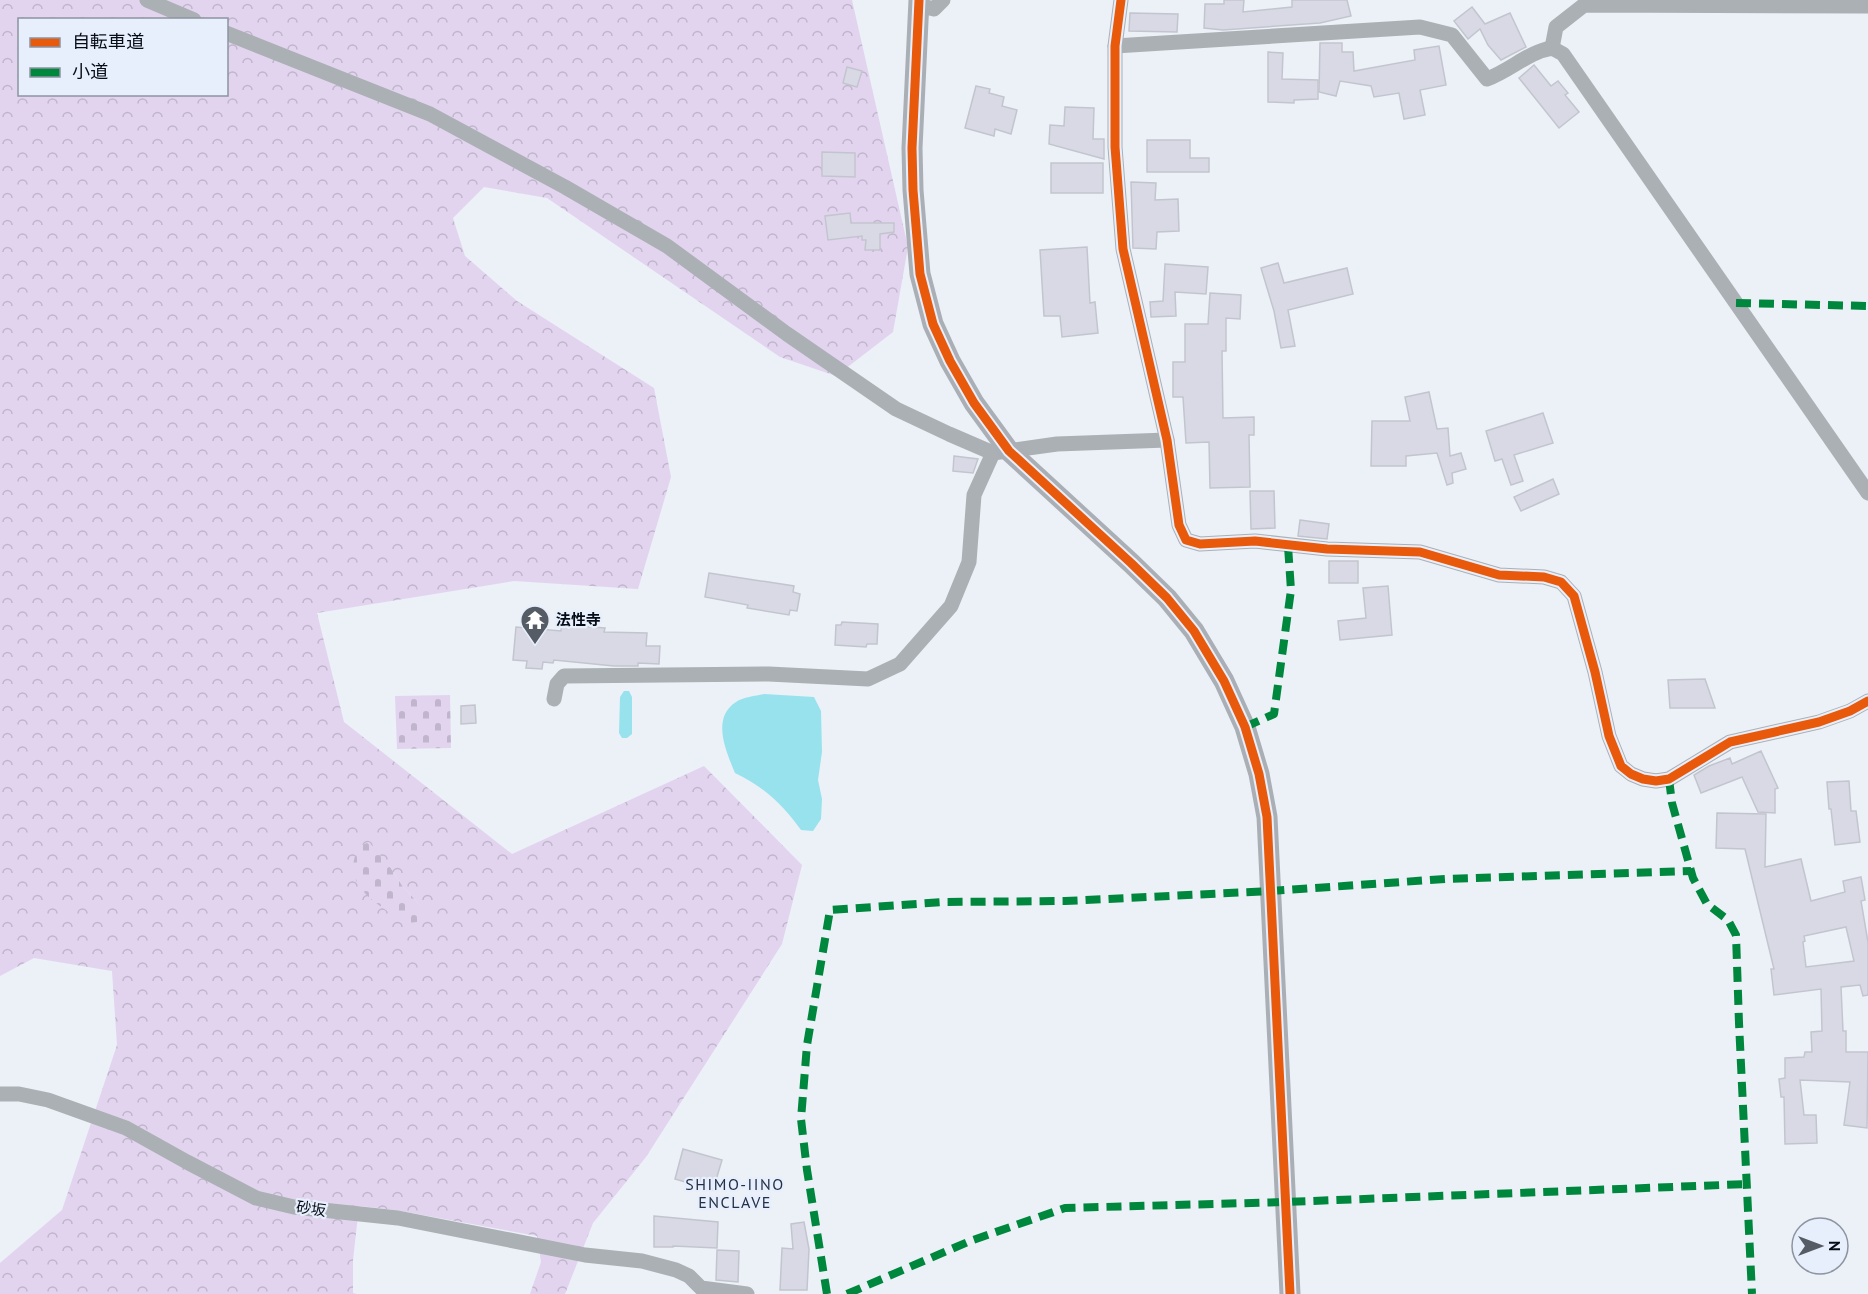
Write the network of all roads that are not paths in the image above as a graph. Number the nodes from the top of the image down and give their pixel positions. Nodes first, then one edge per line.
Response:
1 (147, 0) edge
2 (943, 0) edge
3 (1120, 0) edge
4 (919, 2) edge
5 (1868, 6) edge
6 (189, 18) edge
7 (228, 34) edge
8 (1115, 46) junction
9 (1552, 48) junction
10 (1167, 440) junction
11 (1001, 452) junction
12 (1868, 493) edge
13 (554, 699) dead end
14 (1868, 701) edge
15 (0, 1094) edge
16 (747, 1294) edge
17 (1290, 1294) edge

1 - 6 street
2 - 4 street
3 - 8 street
4 - 11 street
5 - 9 street
7 - 11 street
8 - 9 street
8 - 10 street
9 - 12 street
10 - 11 street
10 - 14 street
11 - 13 street
11 - 17 street
15 - 16 street, 砂坂

